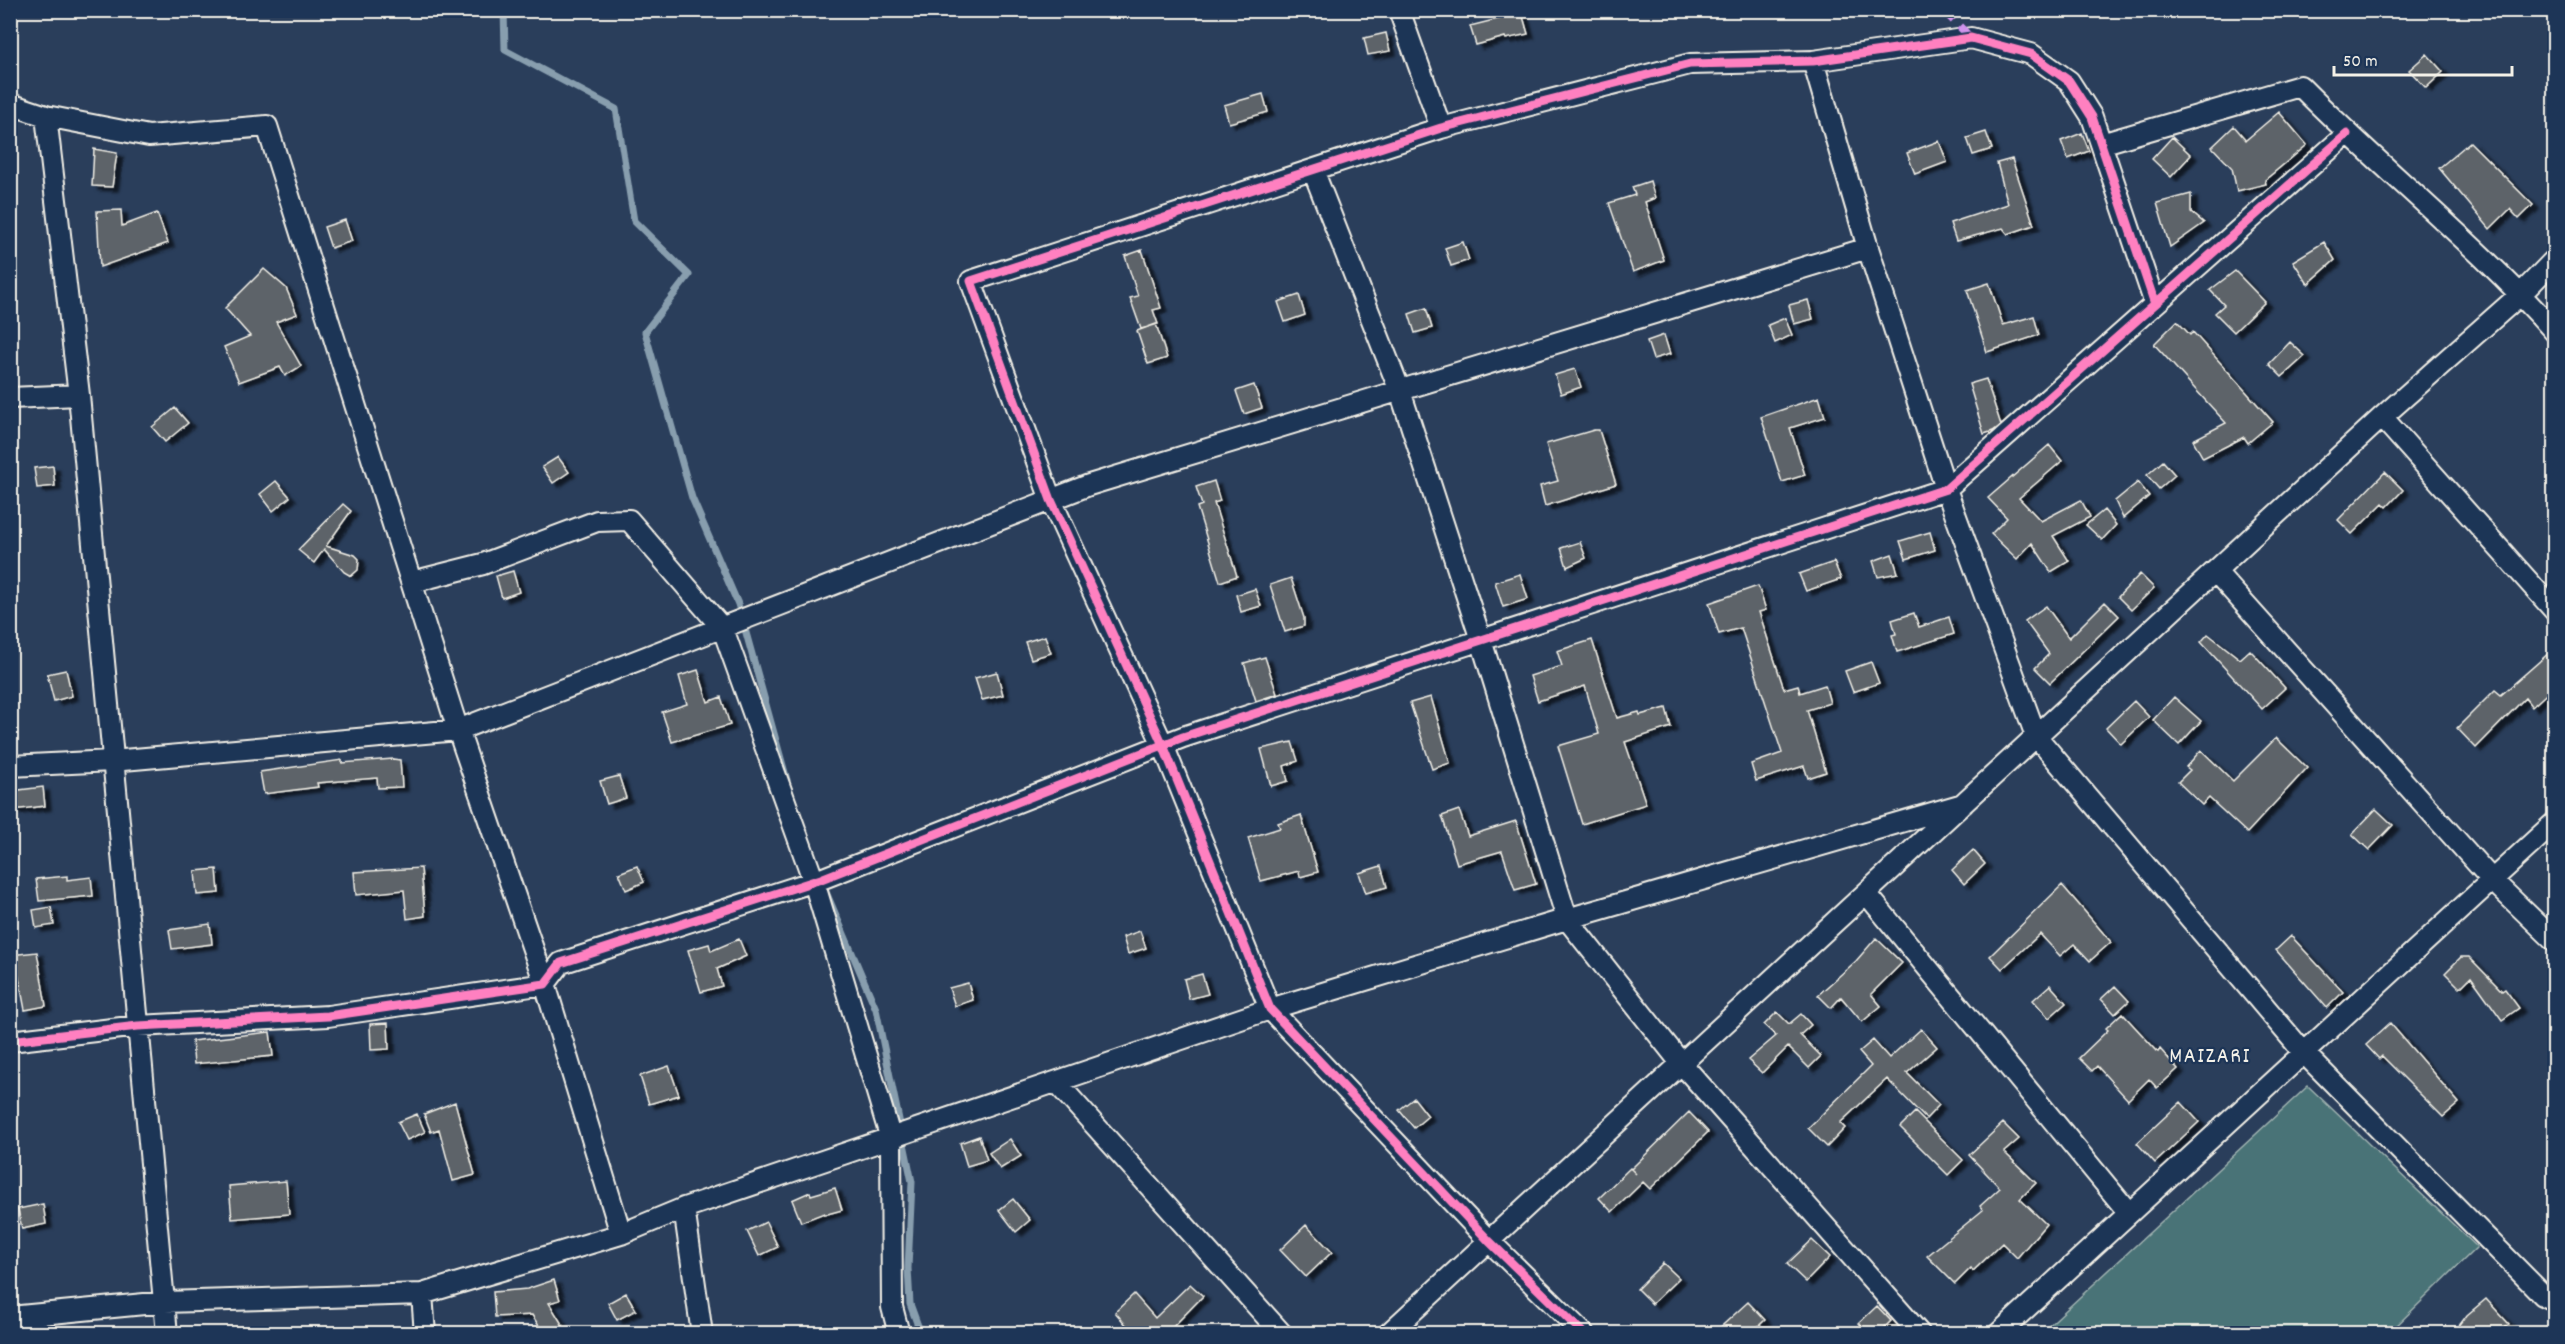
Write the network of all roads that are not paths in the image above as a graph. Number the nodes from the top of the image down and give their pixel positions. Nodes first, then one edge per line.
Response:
1 (1399, 10) edge
2 (1813, 61) junction
3 (10, 104) edge
4 (46, 116) junction
5 (1440, 128) junction
6 (2347, 134) junction
7 (2101, 144) junction
8 (1313, 170) junction
9 (1868, 248) junction
10 (2554, 260) edge
11 (2521, 294) junction
12 (2155, 304) junction
13 (2554, 331) edge
14 (1400, 391) junction
15 (79, 395) junction
16 (10, 398) edge
17 (2382, 417) junction
18 (1946, 489) junction
19 (1051, 500) junction
20 (2215, 571) junction
21 (412, 582) junction
22 (2554, 610) edge
23 (723, 629) junction
24 (1481, 640) junction
25 (458, 730) junction
26 (2036, 736) junction
27 (1163, 745) junction
28 (112, 761) junction
29 (10, 766) edge
30 (1963, 804) junction
31 (2554, 823) edge
32 (2492, 880) junction
33 (814, 882) junction
34 (1866, 893) junction
35 (1566, 919) junction
36 (2554, 940) edge
37 (545, 984) junction
38 (1270, 1009) junction
39 (138, 1026) junction
40 (10, 1041) edge
41 (2304, 1053) junction
42 (1681, 1063) junction
43 (1057, 1083) junction
44 (891, 1139) junction
45 (684, 1208) junction
46 (2129, 1213) junction
47 (621, 1234) junction
48 (1489, 1241) junction
49 (422, 1294) junction
50 (2554, 1300) edge
51 (165, 1302) junction
52 (10, 1317) edge
53 (167, 1334) edge
54 (425, 1334) edge
55 (702, 1334) edge
56 (899, 1334) edge
57 (1282, 1334) edge
58 (1388, 1334) edge
59 (1584, 1334) edge
60 (1920, 1334) edge
61 (1998, 1334) edge

1 - 5 street
2 - 5 street
2 - 7 street
2 - 9 street
3 - 4 street
4 - 15 street
4 - 21 street
5 - 8 street
6 - 7 street
6 - 11 street
6 - 12 street
7 - 12 street
8 - 14 street
8 - 19 street
9 - 14 street
9 - 18 street
10 - 11 street
11 - 13 street
11 - 17 street
12 - 18 street
14 - 19 street
14 - 24 street
15 - 16 street
15 - 28 street
17 - 20 street
17 - 22 street
18 - 24 street
18 - 26 street
19 - 23 street
19 - 27 street
20 - 26 street
20 - 32 street
21 - 23 street
21 - 25 street
23 - 25 street
23 - 33 street
24 - 27 street
24 - 35 street
25 - 28 street
25 - 37 street
26 - 30 street
26 - 41 street
27 - 33 street
27 - 38 street
28 - 29 street
28 - 39 street
30 - 34 street
30 - 35 street
31 - 32 street
32 - 36 street
32 - 41 street
33 - 37 street
33 - 44 street
34 - 42 street
34 - 46 street
35 - 38 street
35 - 42 street
37 - 39 street
37 - 47 street
38 - 43 street
38 - 48 street
39 - 40 street
39 - 51 street
41 - 46 street
41 - 50 street
42 - 48 street
42 - 60 street
43 - 44 street
43 - 57 street
44 - 45 street
44 - 56 street
45 - 47 street
45 - 55 street
46 - 61 street
47 - 49 street
48 - 58 street
48 - 59 street
49 - 51 street
49 - 54 street
51 - 52 street
51 - 53 street

